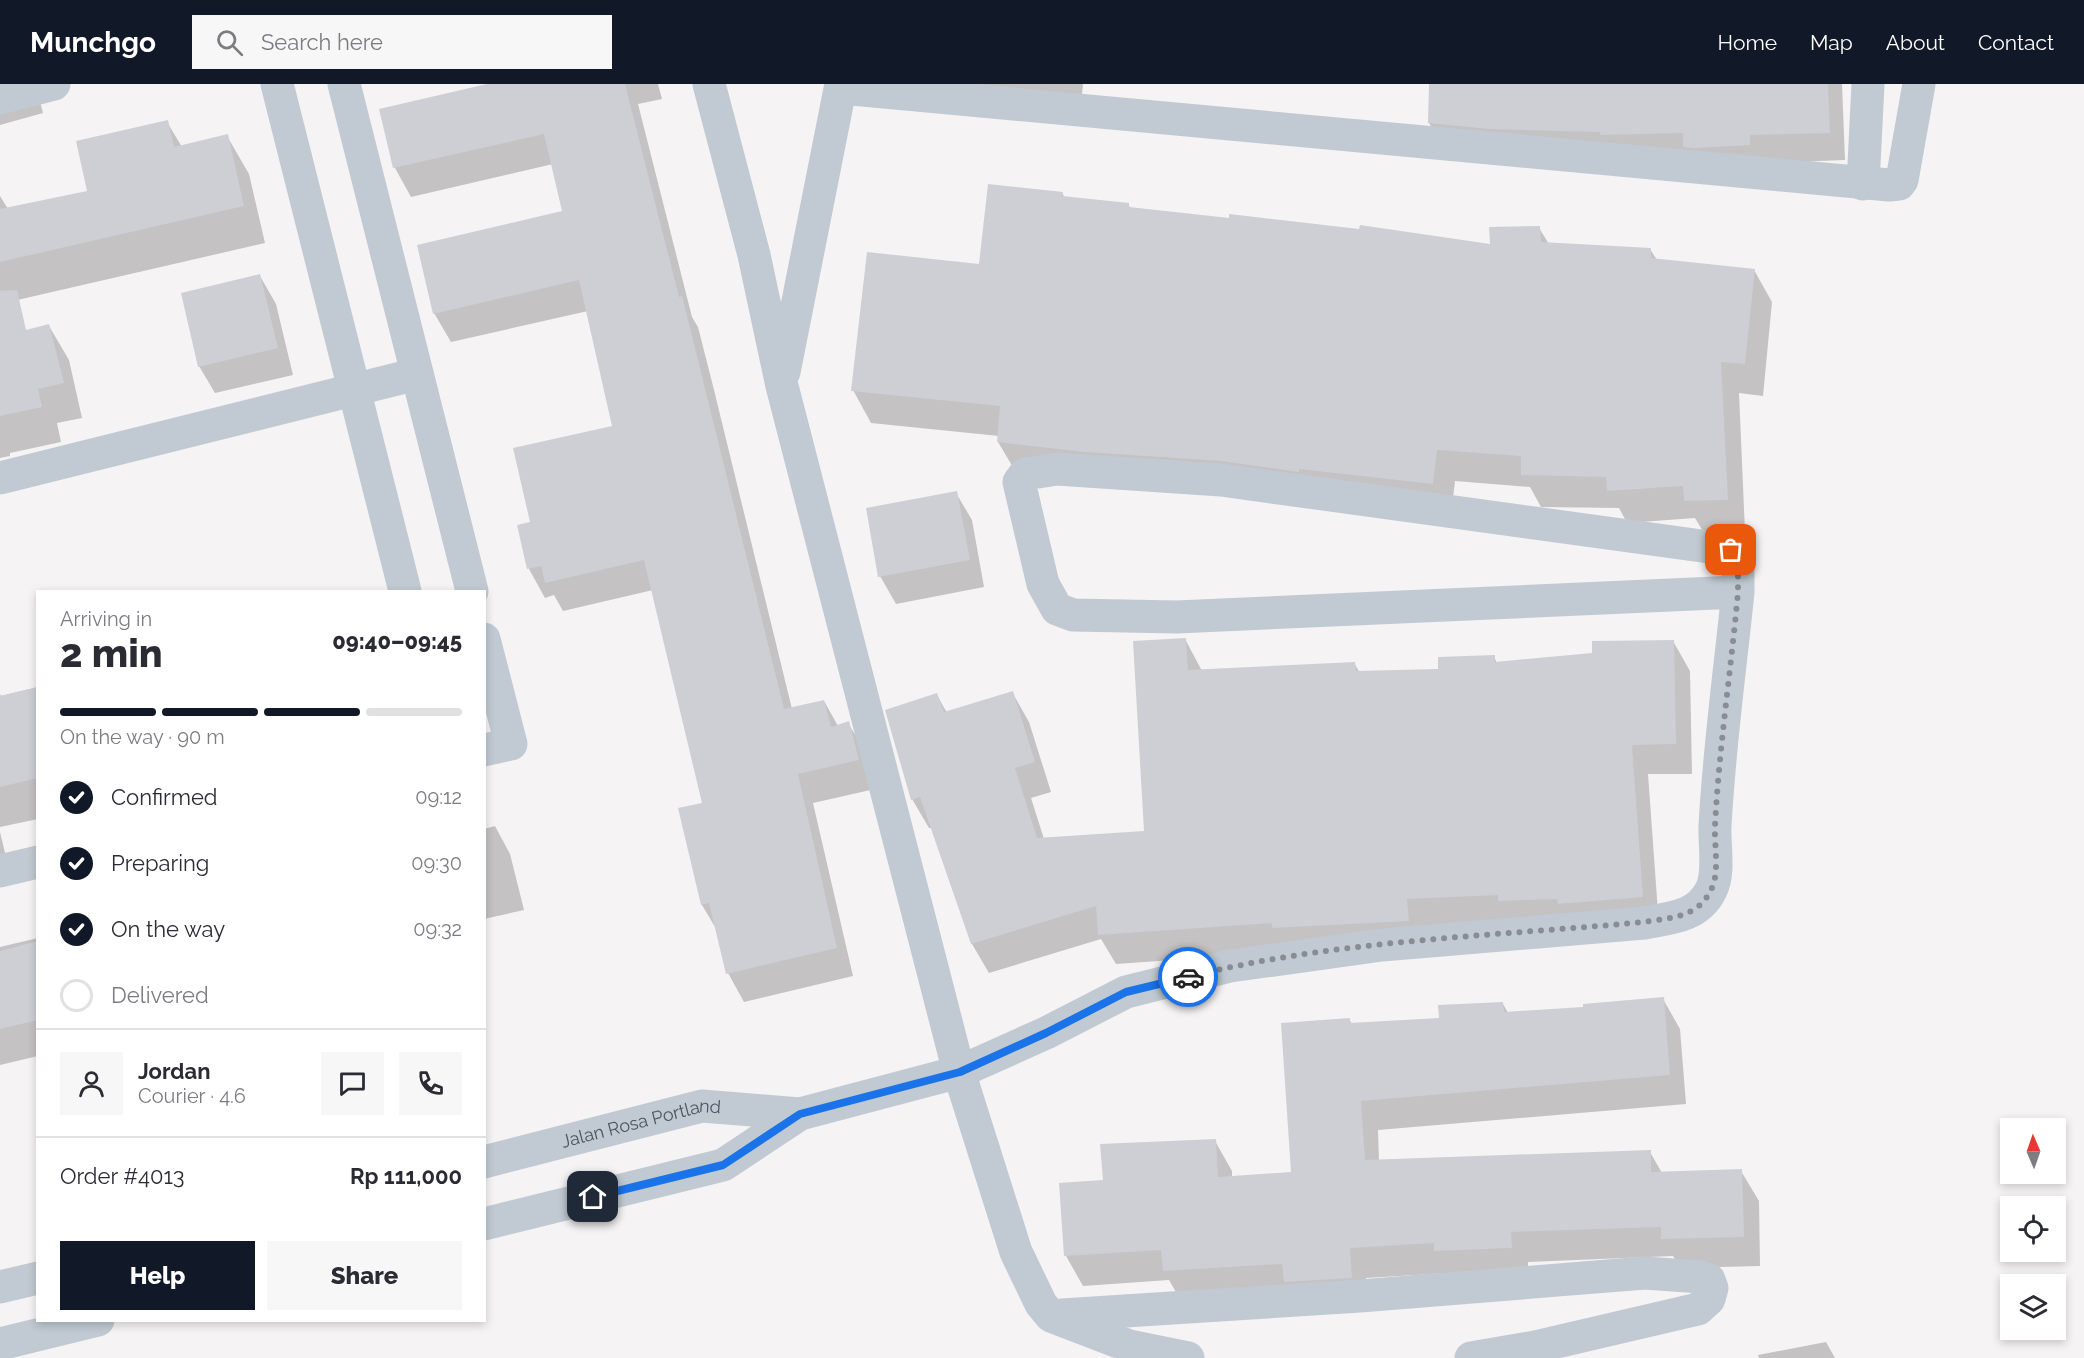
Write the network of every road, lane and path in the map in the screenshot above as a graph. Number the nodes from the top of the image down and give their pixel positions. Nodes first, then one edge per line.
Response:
1 (54, 84) edge
2 (277, 84) edge
3 (344, 84) edge
4 (709, 84) edge
5 (1869, 84) edge
6 (1919, 84) edge
7 (841, 86) edge
8 (0, 98) edge
9 (1863, 184) junction
10 (417, 374) junction
11 (782, 386) junction
12 (354, 390) junction
13 (0, 478) edge
14 (405, 590) edge
15 (472, 590) edge
16 (1738, 592) junction
17 (486, 647) edge
18 (486, 750) edge
19 (36, 863) edge
20 (0, 872) edge
21 (960, 1072) junction
22 (800, 1114) junction
23 (486, 1161) edge
24 (486, 1224) edge
25 (36, 1278) edge
26 (0, 1287) edge
27 (1051, 1316) junction
28 (90, 1322) edge
29 (0, 1344) edge
30 (1188, 1358) edge
31 (1471, 1358) edge

1 - 8 street
2 - 12 street
3 - 10 street
4 - 11 street
5 - 9 street
6 - 9 street
7 - 9 street
7 - 11 street
10 - 12 street
10 - 15 street
11 - 21 street
12 - 13 street
12 - 14 street
16 - 16 street, Jalan Rosa Portland
16 - 21 street, Jalan Rosa Portland
17 - 18 street
19 - 20 street
21 - 22 street, Jalan Rosa Portland
21 - 27 street
22 - 23 street, Jalan Rosa Portland
22 - 24 street, Jalan Rosa Portland
25 - 26 street
27 - 30 street
27 - 31 street
28 - 29 street

